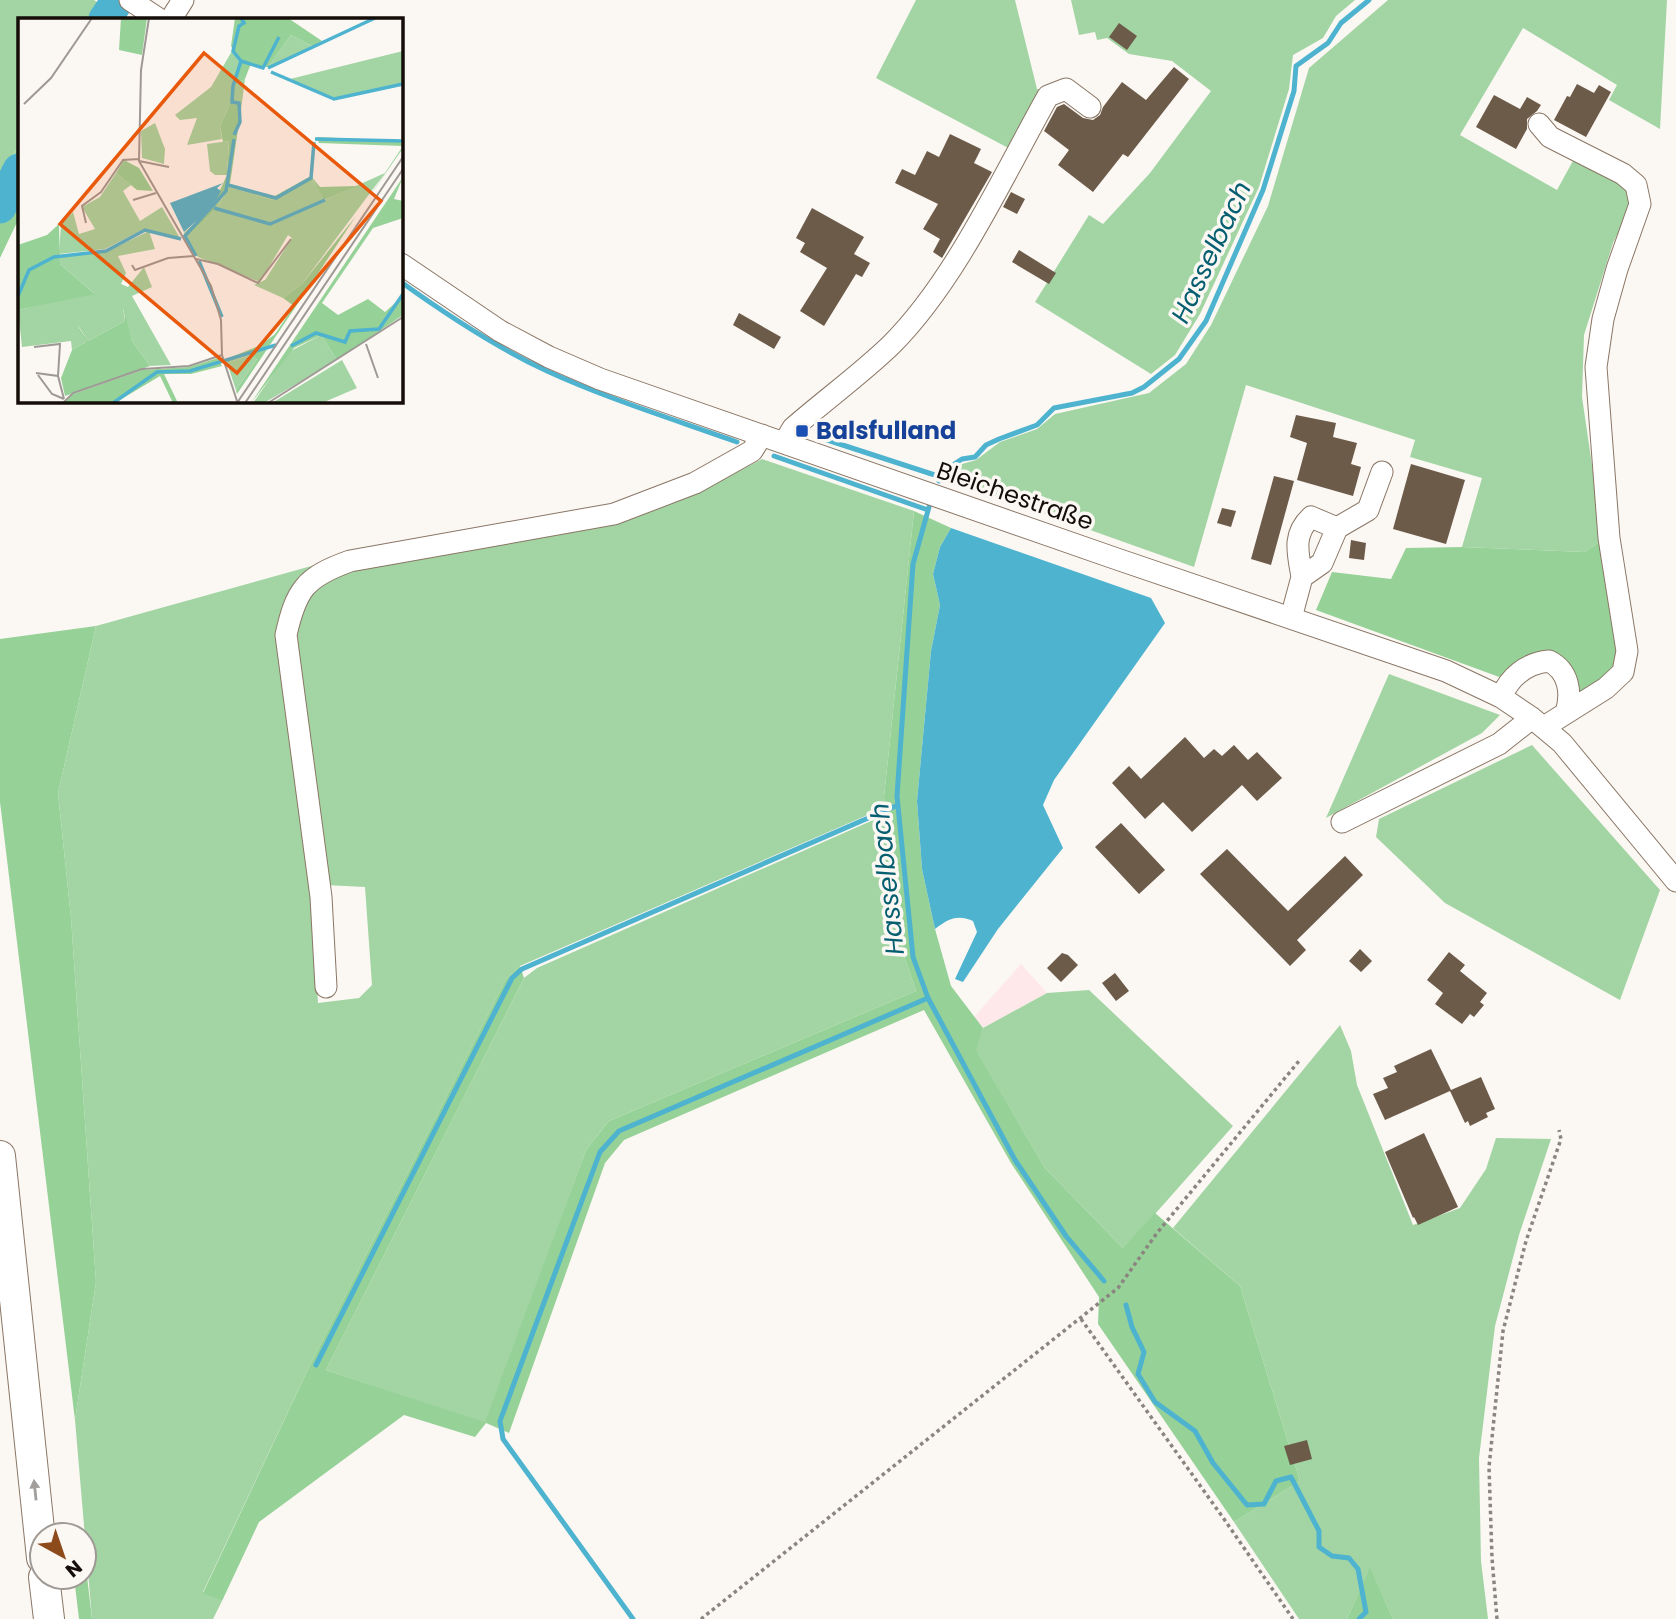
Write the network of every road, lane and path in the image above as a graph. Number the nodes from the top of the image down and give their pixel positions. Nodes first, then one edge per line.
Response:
1 (130, 0) edge
2 (183, 0) edge
3 (162, 18) edge
4 (1090, 107) dead end
5 (1539, 124) dead end
6 (402, 265) edge
7 (762, 435) junction
8 (784, 443) junction
9 (1382, 471) dead end
10 (1337, 528) junction
11 (1302, 577) junction
12 (1291, 618) junction
13 (1501, 697) junction
14 (1566, 713) junction
15 (1538, 722) junction
16 (1342, 822) dead end
17 (1676, 881) edge
18 (326, 987) dead end
19 (1298, 1061) dead end
20 (1559, 1130) dead end
21 (0, 1156) edge
22 (1081, 1319) junction
23 (38, 1521) edge
24 (45, 1591) edge
25 (48, 1619) edge
26 (701, 1619) edge
27 (1293, 1619) edge
28 (1497, 1619) edge

1 - 3 street
2 - 3 street
4 - 8 street
5 - 14 street
6 - 7 street, Bleichestraße
7 - 8 street, Bleichestraße
7 - 18 street
8 - 12 street, Bleichestraße
9 - 10 street
10 - 11 street
10 - 11 street
11 - 12 street
12 - 13 street, Bleichestraße
13 - 14 street
13 - 15 street, Bleichestraße
14 - 15 street
15 - 16 street
15 - 17 street, Bleichestraße
19 - 22 path
20 - 28 path
23 -> 21 highway
22 - 26 path
22 - 27 path
24 - 25 highway

